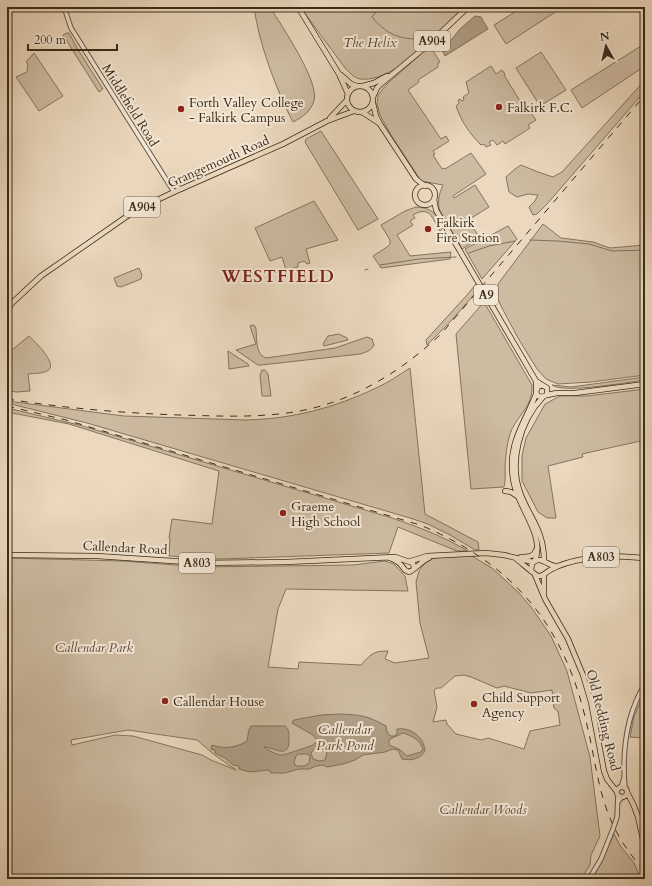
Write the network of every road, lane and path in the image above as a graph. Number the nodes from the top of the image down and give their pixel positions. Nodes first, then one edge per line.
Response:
1 (64, 7) edge
2 (298, 7) edge
3 (468, 7) edge
4 (394, 73) junction
5 (339, 74) junction
6 (357, 86) junction
7 (363, 86) junction
8 (348, 94) junction
9 (373, 97) junction
10 (347, 100) junction
11 (373, 103) junction
12 (354, 111) junction
13 (362, 112) junction
14 (327, 121) junction
15 (380, 124) junction
16 (166, 179) junction
17 (416, 179) junction
18 (425, 186) junction
19 (182, 188) junction
20 (416, 191) junction
21 (174, 192) junction
22 (434, 199) junction
23 (426, 205) junction
24 (436, 210) junction
25 (7, 311) edge
26 (536, 382) junction
27 (645, 384) edge
28 (542, 385) junction
29 (536, 391) junction
30 (546, 394) junction
31 (513, 483) junction
32 (517, 496) junction
33 (7, 555) edge
34 (434, 556) junction
35 (535, 556) junction
36 (387, 557) junction
37 (512, 557) junction
38 (545, 558) junction
39 (645, 558) edge
40 (409, 561) junction
41 (403, 566) junction
42 (557, 567) junction
43 (414, 568) junction
44 (533, 573) junction
45 (545, 574) junction
46 (545, 599) junction
47 (645, 684) edge
48 (622, 792) junction
49 (645, 848) edge
50 (589, 879) edge

1 - 16 street, Middlefield Road
2 - 5 main road
3 - 4 main road, A904
4 - 7 main road, A904
4 - 9 main road, A904
5 - 6 main road
5 - 8 main road
6 - 7 main road
6 - 8 main road
7 - 9 main road
8 - 10 main road
9 - 11 main road
10 - 12 main road
10 - 14 main road, Grangemouth Road / A904
11 - 13 main road
11 - 15 main road
12 - 13 main road
12 - 14 main road, Grangemouth Road / A904
13 - 15 main road
14 - 19 main road, Grangemouth Road / A904
15 - 17 main road
16 - 19 street
16 - 21 street, Middlefield Road
17 - 18 main road
17 - 20 main road
18 - 20 main road
18 - 22 main road
19 - 21 main road, Grangemouth Road / A904
20 - 23 main road
21 - 25 main road, Grangemouth Road / A904
22 - 23 main road
22 - 24 main road, A9
23 - 24 main road
24 - 26 main road, A9
26 - 28 main road
26 - 29 main road, A9
27 - 30 main road
28 - 29 main road
28 - 30 main road
29 - 30 main road
29 - 31 main road
30 - 38 main road, Old Redding Road
31 - 32 main road
31 - 32 main road
32 - 35 main road
33 - 36 main road, Callendar Road / A803
34 - 37 main road, Callendar Road / A803
34 - 40 main road, Callendar Road / A803
34 - 43 main road, Callendar Road / A803
35 - 37 main road, Callendar Road / A803
35 - 38 main road, A803
35 - 44 main road
36 - 40 main road, Callendar Road / A803
36 - 41 main road
37 - 44 main road, Callendar Road / A803
38 - 42 main road, A803
38 - 45 main road, Old Redding Road
39 - 42 main road, A803
40 - 41 main road
40 - 43 main road
41 - 43 main road
42 - 45 main road, A803
44 - 45 main road, A803
44 - 46 main road, Old Redding Road
45 - 46 main road, Old Redding Road
46 - 48 main road, Old Redding Road
47 - 48 street
48 - 49 main road
48 - 50 street, bridge

